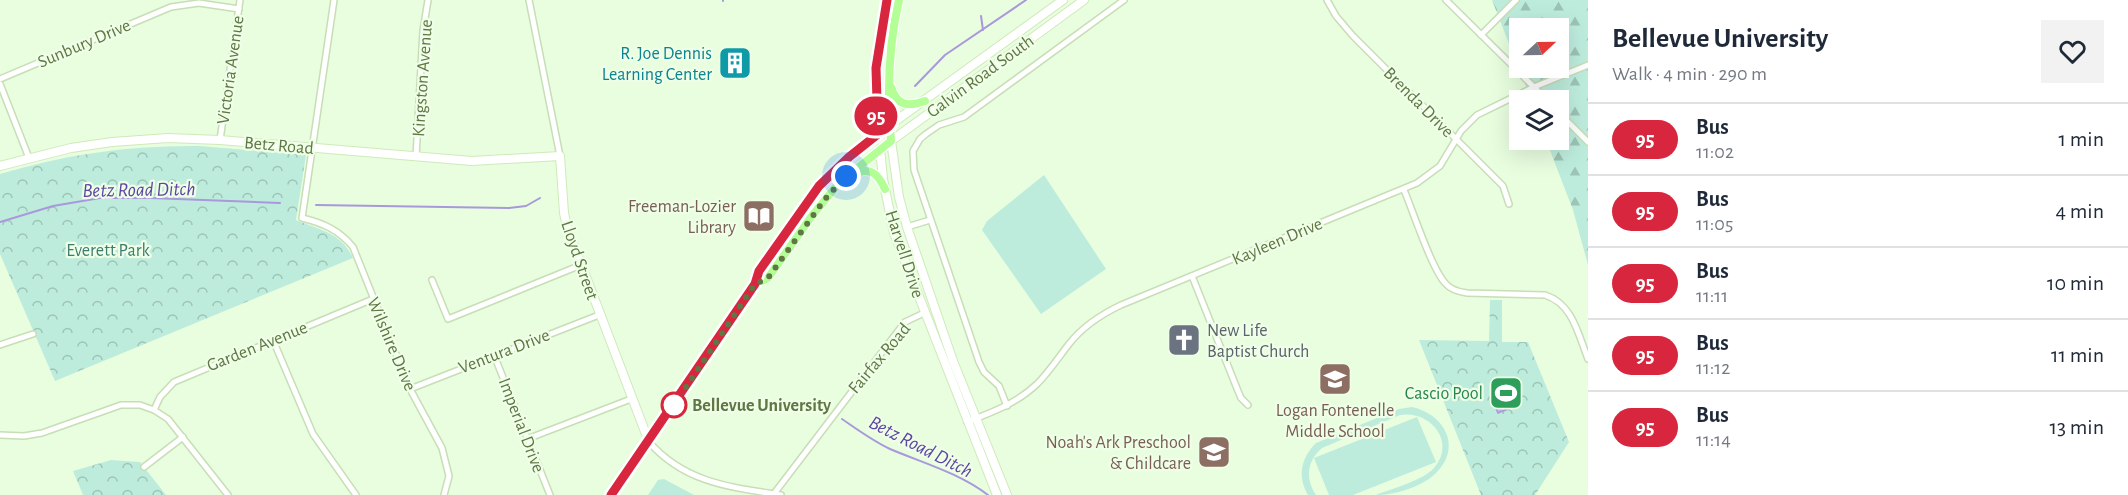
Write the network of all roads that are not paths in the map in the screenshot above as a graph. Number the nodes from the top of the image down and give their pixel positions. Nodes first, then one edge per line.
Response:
1 (240, 0) edge
2 (334, 0) edge
3 (428, 0) edge
4 (529, 0) edge
5 (887, 0) edge
6 (899, 0) edge
7 (1063, 0) edge
8 (1084, 0) edge
9 (1124, 0) edge
10 (1328, 0) edge
11 (1446, 0) edge
12 (1516, 0) edge
13 (239, 9) junction
14 (1481, 35) junction
15 (1588, 65) edge
16 (888, 80) junction
17 (0, 81) edge
18 (1533, 87) junction
19 (1536, 90) edge
20 (925, 101) junction
21 (1569, 123) edge
22 (890, 125) junction
23 (878, 134) junction
24 (1456, 139) junction
25 (220, 140) junction
26 (891, 141) junction
27 (1588, 142) edge
28 (312, 148) junction
29 (880, 149) junction
30 (560, 156) junction
31 (416, 157) junction
32 (29, 158) junction
33 (0, 166) edge
34 (846, 176) junction
35 (885, 189) junction
36 (1404, 190) junction
37 (1509, 204) dead end
38 (930, 220) junction
39 (907, 227) junction
40 (580, 265) junction
41 (1192, 276) junction
42 (432, 280) dead end
43 (755, 284) junction
44 (373, 299) junction
45 (924, 313) junction
46 (599, 315) junction
47 (33, 334) dead end
48 (273, 340) junction
49 (0, 345) edge
50 (494, 355) junction
51 (1588, 359) edge
52 (410, 389) junction
53 (631, 399) junction
54 (1248, 405) dead end
55 (1007, 406) junction
56 (154, 410) junction
57 (971, 420) junction
58 (0, 435) edge
59 (183, 437) junction
60 (527, 440) junction
61 (649, 441) junction
62 (144, 467) dead end
63 (773, 494) edge
64 (228, 495) edge
65 (356, 495) edge
66 (444, 495) edge
67 (549, 495) edge
68 (611, 495) edge
69 (781, 495) edge
70 (997, 495) edge
71 (1006, 495) edge

1 - 13 street, Victoria Avenue
2 - 28 street
3 - 31 street, Kingston Avenue
4 - 30 street, Lloyd Street
5 - 23 main road, Harvell Drive
6 - 16 main road, Harvell Drive
7 - 20 main road, Galvin Road South
8 - 26 main road, Galvin Road South
9 - 38 street
10 - 24 street, Brenda Drive
11 - 14 street
12 - 14 street
13 - 17 street, Sunbury Drive
13 - 25 street, Victoria Avenue
14 - 18 street
15 - 18 street, Kayleen Drive
16 - 20 main road
16 - 22 main road, Harvell Drive
17 - 32 street
18 - 19 street
18 - 24 street, Kayleen Drive
20 - 22 main road, Galvin Road South
21 - 27 street
22 - 23 main road, Galvin Road South
22 - 26 main road, Harvell Drive
23 - 29 main road, Harvell Drive
23 - 43 main road, Galvin Road South
24 - 36 street, Kayleen Drive
24 - 37 street, Brenda Drive
25 - 28 main road, Betz Road
25 - 32 main road, Betz Road
26 - 29 main road, Galvin Road South
26 - 39 main road, Harvell Drive
28 - 31 main road, Betz Road
28 - 44 street, Wilshire Drive
29 - 34 main road, Galvin Road South
29 - 35 main road, Harvell Drive
30 - 31 main road, Betz Road
30 - 40 main road, Lloyd Street
32 - 33 main road, Betz Road
34 - 35 main road
34 - 43 main road, Galvin Road South
35 - 45 main road, Harvell Drive
36 - 41 street, Kayleen Drive
36 - 51 street
38 - 39 street
38 - 55 street
39 - 57 main road, Harvell Drive
40 - 42 street
40 - 46 main road, Lloyd Street
41 - 54 street
41 - 55 street, Kayleen Drive
43 - 61 main road, Galvin Road South
44 - 48 street, Garden Avenue
44 - 52 street, Wilshire Drive
45 - 57 main road, Harvell Drive
45 - 63 street, Fairfax Road
46 - 50 street, Ventura Drive
46 - 53 main road, Lloyd Street
47 - 49 street
48 - 56 street, Garden Avenue
48 - 65 street
50 - 52 street, Ventura Drive
50 - 60 street, Imperial Drive
52 - 66 street, Wilshire Drive
53 - 60 street
53 - 61 main road, Lloyd Street
55 - 57 street, Kayleen Drive
56 - 58 street
56 - 59 street
57 - 70 main road, Harvell Drive
57 - 71 main road, Harvell Drive
59 - 62 street
59 - 64 street
60 - 67 street, Imperial Drive
61 - 63 street
61 - 68 main road, Galvin Road South
63 - 69 street

